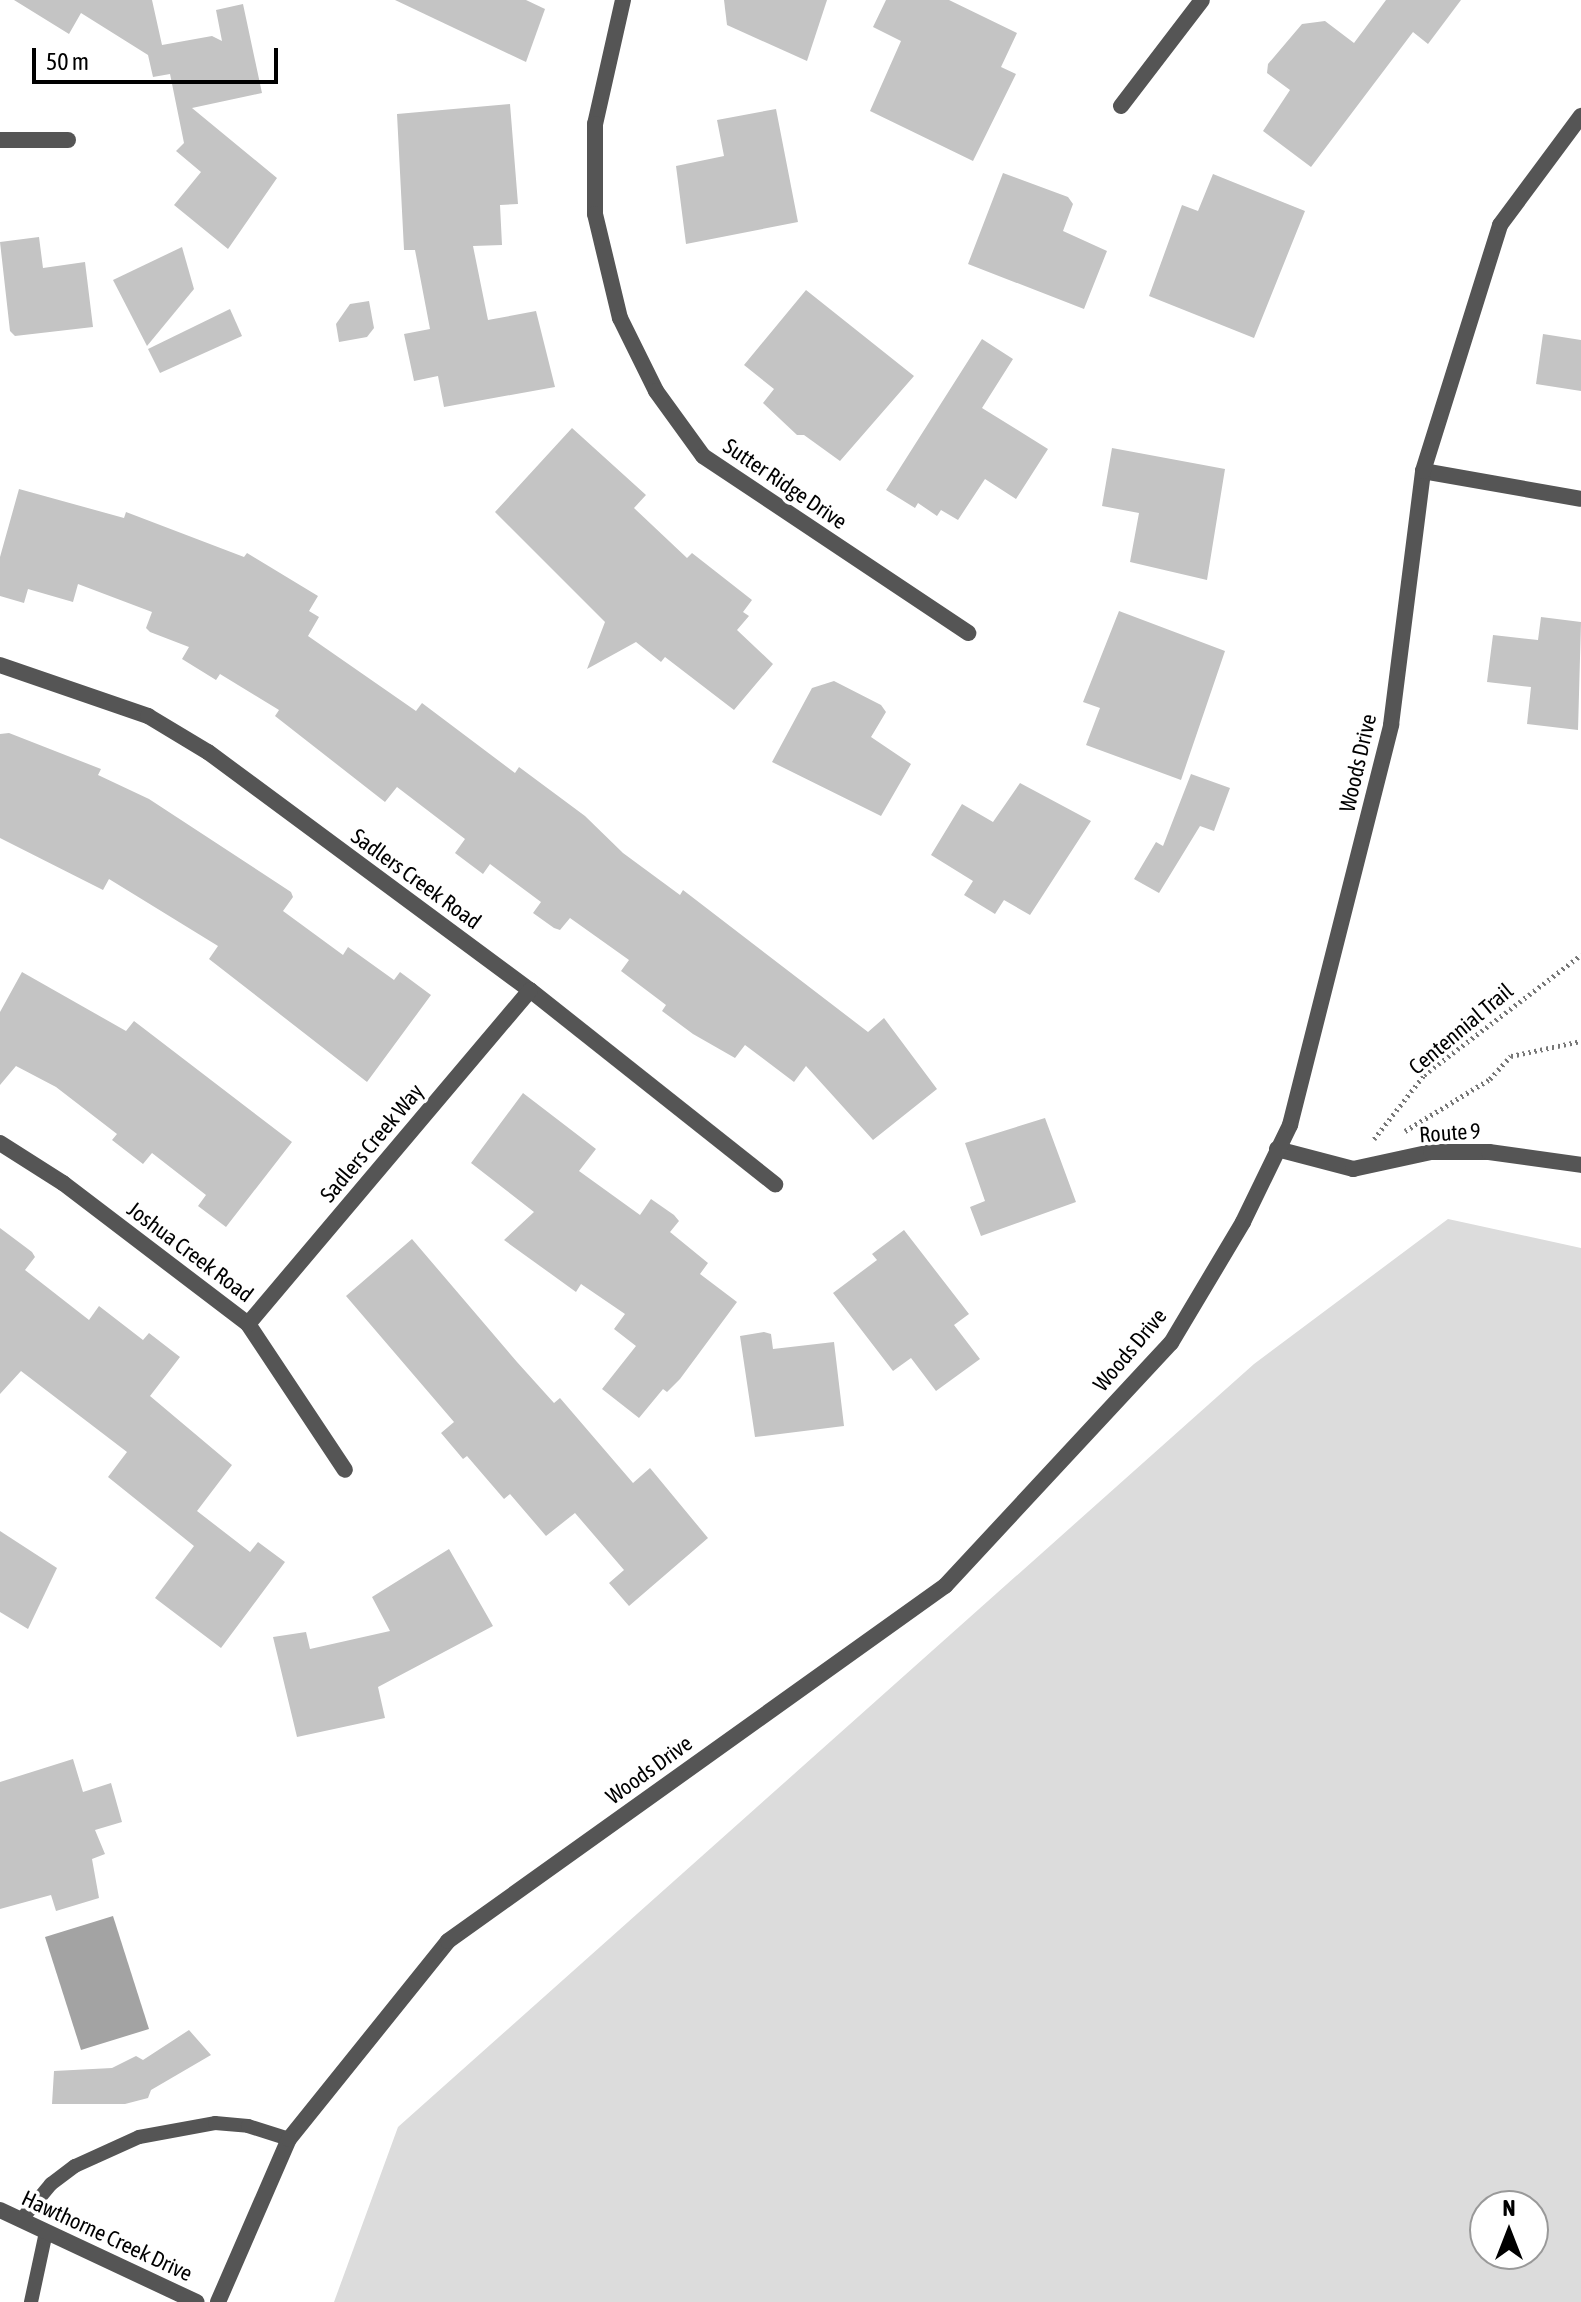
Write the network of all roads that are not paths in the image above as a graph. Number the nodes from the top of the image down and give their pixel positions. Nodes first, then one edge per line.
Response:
1 (623, 0) edge
2 (1202, 0) edge
3 (1121, 106) dead end
4 (1581, 116) edge
5 (0, 140) edge
6 (68, 140) dead end
7 (1423, 471) junction
8 (1581, 499) edge
9 (968, 633) dead end
10 (0, 665) edge
11 (530, 990) junction
12 (0, 1143) edge
13 (1277, 1149) junction
14 (1581, 1165) edge
15 (775, 1184) dead end
16 (248, 1324) junction
17 (345, 1470) dead end
18 (289, 2139) junction
19 (0, 2210) edge
20 (21, 2220) junction
21 (46, 2232) junction
22 (31, 2302) edge
23 (196, 2302) edge
24 (218, 2302) edge

1 - 9 street, Sutter Ridge Drive
2 - 3 street
4 - 7 street, Woods Drive
5 - 6 street
7 - 8 street
7 - 13 street, Woods Drive
10 - 11 street, Sadlers Creek Road
11 - 15 street, Sadlers Creek Road
11 - 16 street, Sadlers Creek Way
12 - 16 street, Joshua Creek Road
13 - 14 street, Route 9
13 - 18 street, Woods Drive
16 - 17 street, Joshua Creek Road
18 - 20 lane
18 - 24 street, Woods Drive
19 - 20 street, Hawthorne Creek Drive
20 - 21 street, Hawthorne Creek Drive
21 - 22 lane
21 - 23 street, Hawthorne Creek Drive

